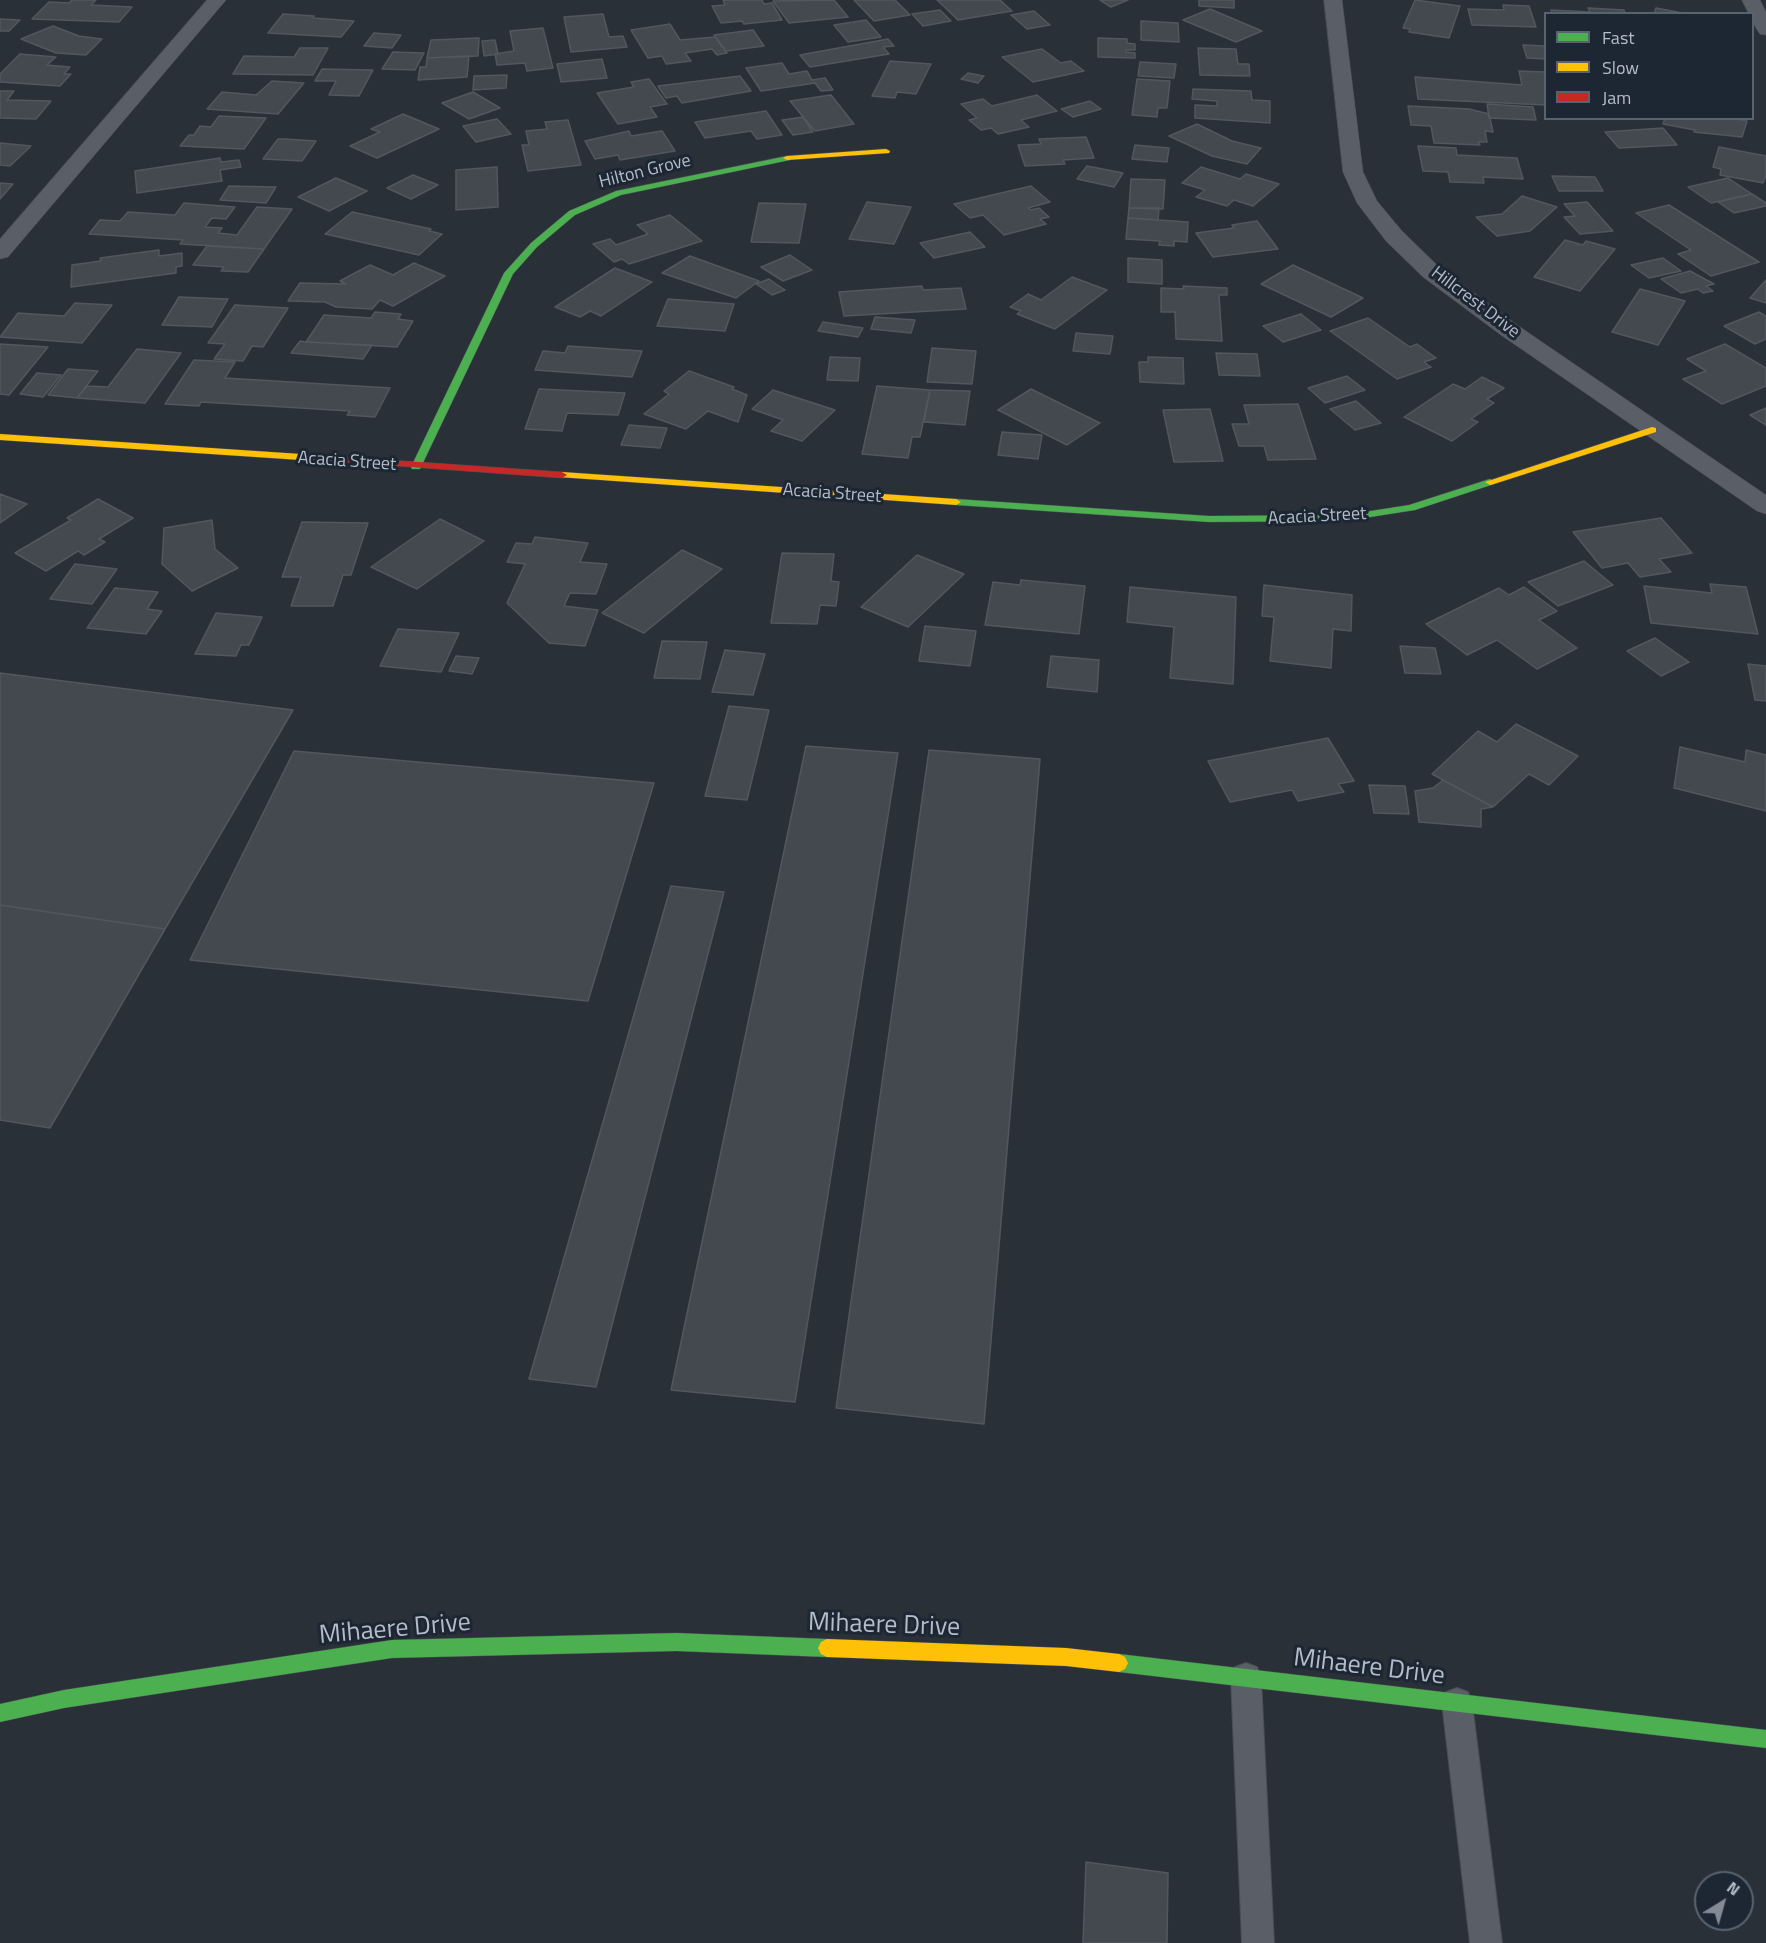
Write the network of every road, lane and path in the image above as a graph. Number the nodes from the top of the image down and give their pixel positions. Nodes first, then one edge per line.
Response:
1 (217, 0) edge
2 (1332, 0) edge
3 (1751, 0) edge
4 (1766, 30) edge
5 (886, 151) dead end
6 (0, 252) edge
7 (1652, 430) junction
8 (0, 437) edge
9 (416, 467) junction
10 (1766, 506) edge
11 (1246, 1678) junction
12 (1457, 1703) junction
13 (0, 1713) edge
14 (1766, 1739) edge
15 (1258, 1943) edge
16 (1486, 1943) edge

1 - 6 street
2 - 7 street, Hillcrest Drive
3 - 4 street
5 - 9 street, Hilton Grove
7 - 9 street, Acacia Street
7 - 10 street, Hillcrest Drive
8 - 9 street, Acacia Street
11 - 12 street, Mihaere Drive
11 - 13 street, Mihaere Drive
11 - 15 lane
12 - 14 street, Mihaere Drive
12 - 16 lane

